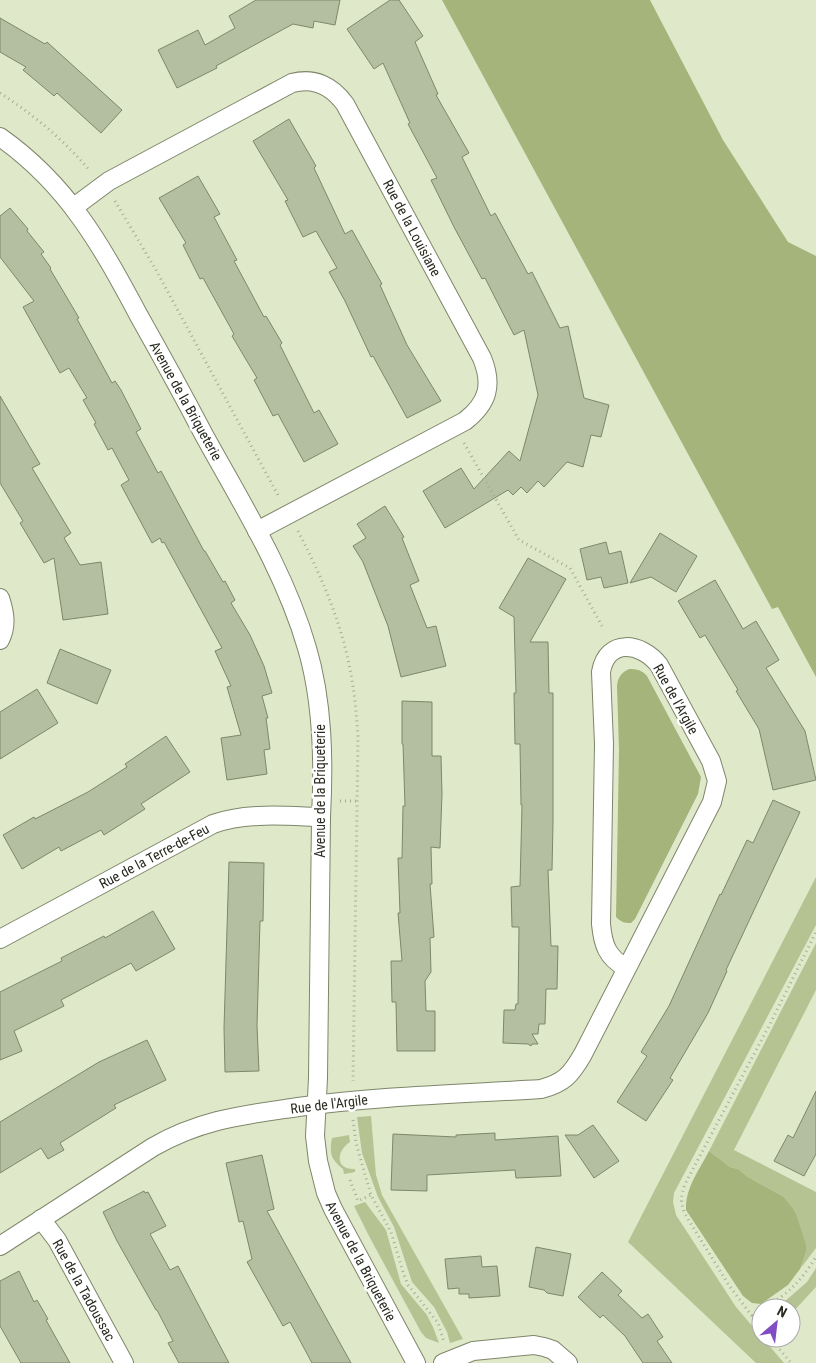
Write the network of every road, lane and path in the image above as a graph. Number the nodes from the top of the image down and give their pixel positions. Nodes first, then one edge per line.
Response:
1 (0, 93) edge
2 (0, 137) edge
3 (89, 171) dead end
4 (113, 198) dead end
5 (74, 207) junction
6 (463, 441) dead end
7 (280, 499) dead end
8 (297, 531) dead end
9 (257, 532) junction
10 (0, 598) edge
11 (602, 626) dead end
12 (0, 640) edge
13 (321, 817) junction
14 (816, 932) edge
15 (0, 939) edge
16 (626, 968) junction
17 (352, 1080) dead end
18 (317, 1105) junction
19 (353, 1117) dead end
20 (350, 1180) dead end
21 (371, 1195) junction
22 (41, 1219) junction
23 (0, 1246) edge
24 (816, 1258) edge
25 (780, 1298) edge
26 (751, 1315) edge
27 (444, 1343) dead end
28 (778, 1348) edge
29 (124, 1363) edge
30 (416, 1363) edge
31 (443, 1363) edge
32 (568, 1363) edge
33 (791, 1363) edge

1 - 3 path
2 - 5 street, Avenue de la Briqueterie
4 - 7 path
5 - 9 street, Avenue de la Briqueterie
5 - 9 street, Rue de la Louisiane
6 - 11 path
8 - 17 path
9 - 13 street, Avenue de la Briqueterie
10 - 12 street
13 - 15 street, Rue de la Terre-de-Feu
13 - 18 street, Avenue de la Briqueterie
14 - 26 path
16 - 16 street, Rue de l'Argile
16 - 18 street, Rue de l'Argile
18 - 22 street, Rue de l'Argile
18 - 30 street, Avenue de la Briqueterie
19 - 21 path
20 - 21 path
21 - 27 path
22 - 23 street, Rue de l'Argile
22 - 29 street, Rue de la Tadoussac
24 - 25 path
28 - 33 path
31 - 32 street

